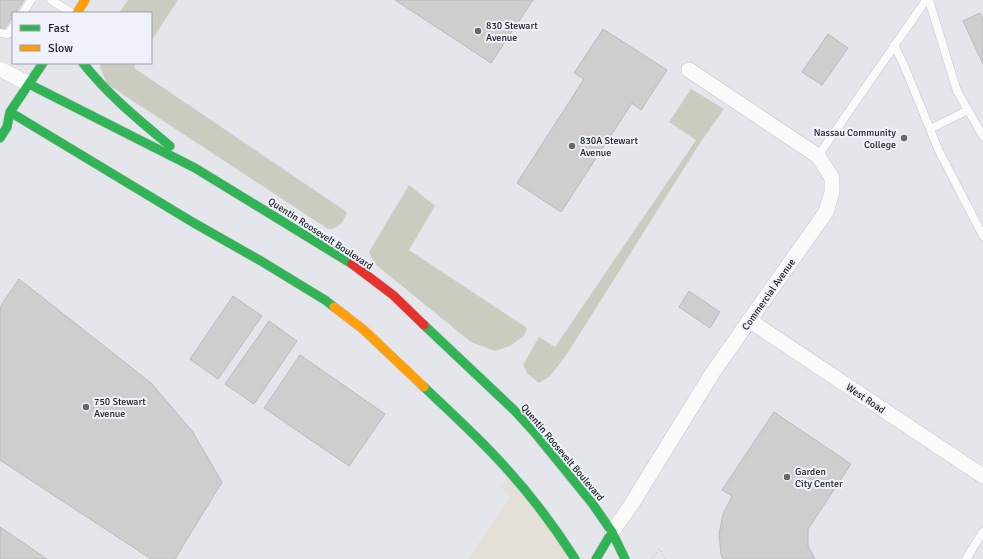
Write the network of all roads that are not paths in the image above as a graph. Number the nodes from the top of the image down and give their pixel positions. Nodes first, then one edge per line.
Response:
1 (31, 0) edge
2 (51, 0) edge
3 (85, 0) edge
4 (927, 0) edge
5 (24, 12) edge
6 (70, 12) edge
7 (78, 12) edge
8 (12, 28) edge
9 (0, 33) edge
10 (894, 46) junction
11 (42, 64) edge
12 (84, 64) edge
13 (0, 69) edge
14 (689, 70) dead end
15 (29, 84) junction
16 (968, 110) junction
17 (3, 111) edge
18 (930, 129) junction
19 (983, 136) edge
20 (0, 138) edge
21 (818, 156) junction
22 (195, 168) junction
23 (983, 236) edge
24 (749, 320) junction
25 (983, 476) edge
26 (612, 532) junction
27 (983, 532) edge
28 (575, 559) edge
29 (596, 559) edge
30 (625, 559) edge
31 (966, 559) edge

1 - 5 lane
2 - 6 lane
3 - 7 street
4 - 10 lane
4 - 16 lane
8 - 9 lane
10 - 18 lane
10 - 21 lane
11 - 15 street
12 - 22 street
13 - 15 street
14 - 21 street, Commercial Avenue
15 - 17 street
15 - 22 street, Quentin Roosevelt Boulevard
16 - 18 lane
16 - 19 lane
17 - 20 street
17 - 28 street
18 - 23 lane
21 - 24 street, Commercial Avenue
22 - 26 street, Quentin Roosevelt Boulevard
24 - 25 street, West Road
24 - 26 street, Commercial Avenue
26 - 29 street, Commercial Avenue
26 - 30 street, Quentin Roosevelt Boulevard
27 - 31 lane

